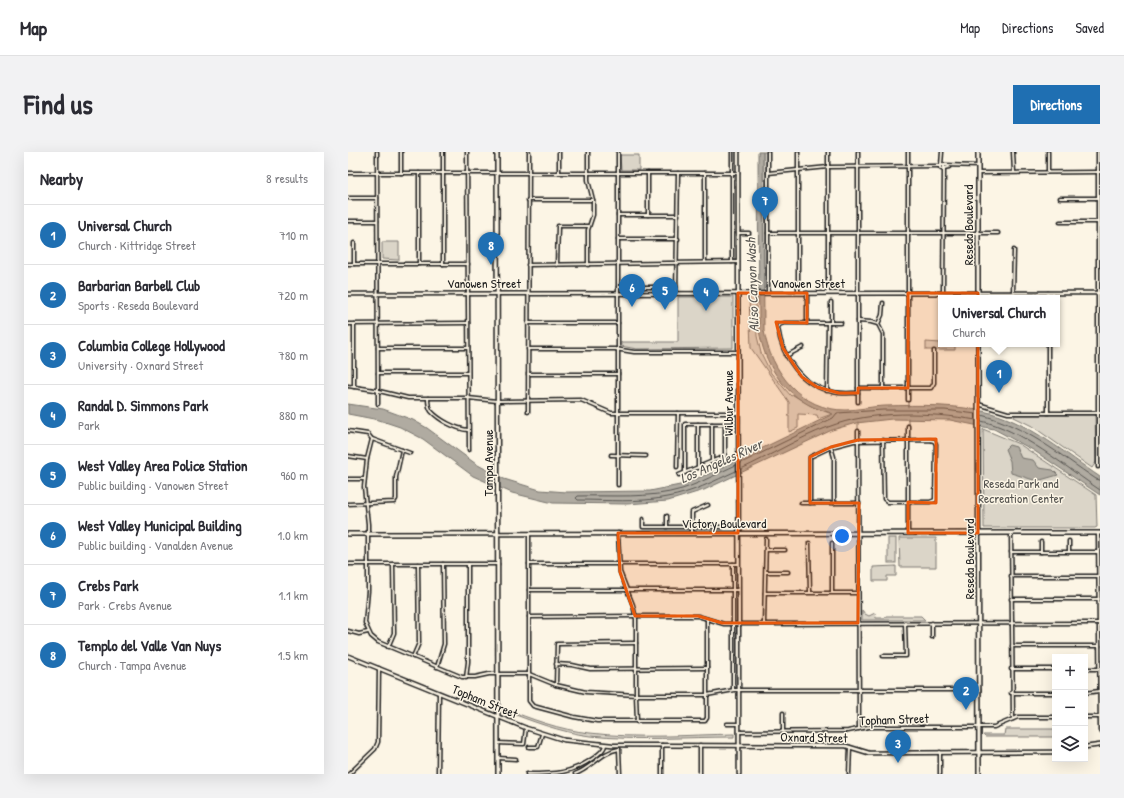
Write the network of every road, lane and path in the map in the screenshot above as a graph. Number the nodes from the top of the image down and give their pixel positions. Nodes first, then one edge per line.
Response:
1 (377, 152) edge
2 (401, 152) edge
3 (443, 152) edge
4 (467, 152) edge
5 (497, 152) edge
6 (529, 152) edge
7 (559, 152) edge
8 (588, 152) edge
9 (618, 152) edge
10 (732, 152) edge
11 (738, 152) edge
12 (768, 152) edge
13 (798, 152) edge
14 (828, 152) edge
15 (858, 152) edge
16 (908, 152) edge
17 (942, 152) edge
18 (978, 152) edge
19 (1014, 152) edge
20 (1048, 152) edge
21 (1098, 152) edge
22 (978, 166) junction
23 (828, 167) junction
24 (858, 167) junction
25 (908, 167) junction
26 (943, 167) junction
27 (798, 170) junction
28 (1014, 172) junction
29 (1048, 172) junction
30 (1099, 172) edge
31 (419, 173) junction
32 (443, 173) junction
33 (467, 173) junction
34 (497, 173) junction
35 (529, 173) junction
36 (559, 173) junction
37 (588, 173) junction
38 (618, 173) junction
39 (648, 173) junction
40 (678, 173) junction
41 (705, 173) junction
42 (732, 173) junction
43 (738, 173) junction
44 (768, 173) junction
45 (978, 173) junction
46 (348, 174) edge
47 (377, 174) junction
48 (402, 174) junction
49 (348, 198) edge
50 (377, 198) junction
51 (1060, 198) dead end
52 (1098, 198) junction
53 (528, 200) junction
54 (593, 200) junction
55 (648, 215) junction
56 (678, 215) junction
57 (618, 216) junction
58 (348, 221) edge
59 (377, 221) junction
60 (1060, 222) dead end
61 (1098, 222) junction
62 (589, 226) junction
63 (908, 232) junction
64 (738, 233) junction
65 (749, 233) dead end
66 (768, 233) junction
67 (798, 233) junction
68 (828, 233) junction
69 (858, 233) junction
70 (942, 233) junction
71 (978, 233) junction
72 (998, 233) dead end
73 (618, 239) junction
74 (678, 239) junction
75 (354, 243) dead end
76 (1014, 250) dead end
77 (1099, 260) edge
78 (676, 262) junction
79 (705, 262) junction
80 (732, 262) junction
81 (738, 262) junction
82 (618, 263) junction
83 (348, 264) edge
84 (354, 264) junction
85 (377, 264) junction
86 (419, 264) junction
87 (443, 264) junction
88 (468, 264) junction
89 (528, 265) junction
90 (558, 265) junction
91 (588, 265) junction
92 (618, 287) junction
93 (676, 287) junction
94 (498, 293) junction
95 (528, 293) junction
96 (618, 293) junction
97 (676, 293) junction
98 (738, 293) junction
99 (768, 293) junction
100 (798, 293) junction
101 (807, 293) junction
102 (828, 293) junction
103 (858, 293) junction
104 (908, 293) junction
105 (943, 293) junction
106 (978, 293) junction
107 (1014, 293) junction
108 (1048, 293) joint
109 (1099, 293) edge
110 (348, 294) edge
111 (378, 294) junction
112 (468, 294) junction
113 (831, 302) dead end
114 (883, 303) dead end
115 (858, 321) junction
116 (1099, 322) edge
117 (378, 323) junction
118 (468, 323) junction
119 (528, 323) junction
120 (618, 323) junction
121 (807, 323) junction
122 (830, 323) junction
123 (841, 323) dead end
124 (348, 324) edge
125 (354, 324) junction
126 (878, 324) junction
127 (803, 347) dead end
128 (978, 347) edge
129 (1048, 347) edge
130 (378, 348) junction
131 (468, 348) junction
132 (528, 349) junction
133 (618, 349) junction
134 (934, 351) dead end
135 (738, 352) junction
136 (786, 356) junction
137 (378, 373) junction
138 (468, 373) junction
139 (528, 374) junction
140 (618, 374) junction
141 (348, 386) edge
142 (354, 387) junction
143 (858, 388) junction
144 (883, 388) junction
145 (908, 388) junction
146 (378, 390) junction
147 (827, 391) junction
148 (858, 393) junction
149 (428, 398) junction
150 (468, 398) junction
151 (528, 400) junction
152 (908, 400) dead end
153 (498, 401) junction
154 (858, 402) dead end
155 (378, 404) dead end
156 (978, 406) junction
157 (528, 412) dead end
158 (1099, 412) edge
159 (618, 413) junction
160 (678, 413) junction
161 (738, 413) junction
162 (1048, 413) junction
163 (698, 424) junction
164 (712, 424) junction
165 (725, 424) junction
166 (730, 424) dead end
167 (908, 426) dead end
168 (468, 430) junction
169 (348, 431) edge
170 (858, 431) dead end
171 (372, 439) junction
172 (858, 440) junction
173 (883, 440) junction
174 (908, 440) junction
175 (831, 447) junction
176 (402, 450) junction
177 (468, 450) dead end
178 (410, 453) dead end
179 (611, 455) dead end
180 (618, 455) junction
181 (348, 456) edge
182 (646, 456) dead end
183 (366, 460) junction
184 (712, 462) junction
185 (677, 467) dead end
186 (1098, 467) dead end
187 (698, 468) junction
188 (685, 473) junction
189 (679, 475) dead end
190 (348, 479) edge
191 (364, 479) junction
192 (618, 485) dead end
193 (908, 502) junction
194 (800, 503) dead end
195 (810, 503) junction
196 (834, 503) junction
197 (859, 503) junction
198 (348, 504) edge
199 (365, 504) junction
200 (708, 504) dead end
201 (667, 516) dead end
202 (643, 519) dead end
203 (667, 527) junction
204 (692, 527) junction
205 (722, 527) dead end
206 (618, 533) junction
207 (692, 533) junction
208 (738, 533) junction
209 (858, 533) junction
210 (908, 533) junction
211 (978, 533) junction
212 (1011, 533) junction
213 (1099, 533) edge
214 (348, 534) edge
215 (368, 534) junction
216 (498, 534) junction
217 (529, 534) junction
218 (766, 539) dead end
219 (1069, 541) dead end
220 (1041, 542) dead end
221 (809, 543) dead end
222 (832, 543) dead end
223 (766, 550) junction
224 (785, 550) dead end
225 (1099, 550) edge
226 (1011, 552) junction
227 (1040, 552) junction
228 (1069, 552) junction
229 (348, 564) edge
230 (368, 564) junction
231 (393, 564) junction
232 (418, 564) junction
233 (443, 564) junction
234 (468, 564) junction
235 (498, 564) junction
236 (529, 564) junction
237 (619, 564) junction
238 (733, 564) junction
239 (738, 564) junction
240 (766, 572) junction
241 (788, 572) dead end
242 (1011, 576) junction
243 (1099, 576) edge
244 (529, 590) junction
245 (627, 590) junction
246 (732, 590) junction
247 (738, 590) junction
248 (810, 592) junction
249 (832, 592) junction
250 (765, 593) junction
251 (858, 593) junction
252 (1011, 599) junction
253 (1099, 599) junction
254 (635, 616) junction
255 (529, 617) junction
256 (707, 619) junction
257 (764, 623) junction
258 (858, 623) junction
259 (905, 623) junction
260 (932, 623) junction
261 (979, 623) junction
262 (1011, 623) junction
263 (1099, 623) edge
264 (733, 624) junction
265 (738, 624) junction
266 (348, 631) edge
267 (368, 632) junction
268 (932, 637) dead end
269 (636, 643) junction
270 (1012, 646) junction
271 (1099, 646) junction
272 (388, 647) junction
273 (1099, 653) edge
274 (348, 656) edge
275 (883, 656) dead end
276 (413, 657) junction
277 (556, 664) junction
278 (437, 667) junction
279 (379, 668) junction
280 (707, 668) junction
281 (636, 669) junction
282 (1011, 669) junction
283 (1052, 669) edge
284 (1088, 669) edge
285 (1099, 669) junction
286 (498, 674) junction
287 (529, 674) junction
288 (466, 678) junction
289 (556, 685) junction
290 (733, 690) junction
291 (738, 690) junction
292 (859, 690) junction
293 (979, 690) junction
294 (1099, 691) edge
295 (439, 693) junction
296 (1012, 693) junction
297 (1052, 693) edge
298 (1088, 693) edge
299 (636, 695) junction
300 (707, 695) junction
301 (783, 713) dead end
302 (1052, 716) edge
303 (498, 717) junction
304 (1088, 717) edge
305 (1099, 717) junction
306 (1013, 719) junction
307 (636, 722) junction
308 (727, 724) dead end
309 (738, 724) junction
310 (979, 727) junction
311 (526, 728) junction
312 (859, 729) junction
313 (1099, 731) edge
314 (738, 732) junction
315 (783, 732) junction
316 (542, 734) junction
317 (498, 743) junction
318 (605, 745) junction
319 (620, 745) junction
320 (662, 745) junction
321 (700, 745) junction
322 (1100, 745) edge
323 (739, 746) junction
324 (529, 747) dead end
325 (851, 747) junction
326 (1088, 747) edge
327 (620, 749) junction
328 (940, 752) junction
329 (979, 752) junction
330 (1052, 752) edge
331 (498, 758) junction
332 (516, 759) dead end
333 (349, 774) edge
334 (438, 774) edge
335 (498, 774) edge
336 (527, 774) edge
337 (554, 774) edge
338 (575, 774) edge
339 (620, 774) edge
340 (662, 774) edge
341 (700, 774) edge
342 (739, 774) edge
343 (849, 774) edge
344 (940, 774) edge
345 (979, 774) edge

1 - 47 street
2 - 48 street
3 - 32 street
4 - 33 street
5 - 34 main road, Tampa Avenue
6 - 35 street
7 - 36 street
8 - 37 street
9 - 38 street
10 - 42 street
11 - 43 main road, Wilbur Avenue
12 - 44 street
13 - 27 street
14 - 23 street
15 - 24 street
16 - 25 street
17 - 26 street
18 - 22 main road, Reseda Boulevard
19 - 28 street
20 - 29 street
21 - 30 street
22 - 26 street
22 - 45 main road, Reseda Boulevard
23 - 24 street
23 - 27 street
23 - 68 street
24 - 25 street
24 - 69 street
25 - 26 street
25 - 63 street
26 - 70 street
27 - 44 street
27 - 67 street
28 - 29 street
28 - 45 street
29 - 30 street
30 - 52 street
31 - 32 street
31 - 48 street
31 - 86 street
32 - 33 street
32 - 87 street
33 - 34 street
33 - 88 street
34 - 35 street
34 - 94 main road, Tampa Avenue
35 - 36 street
35 - 53 street
36 - 37 street
37 - 38 street
37 - 54 street
38 - 39 street
38 - 57 street
39 - 40 street
39 - 55 street
40 - 41 street
40 - 56 street
41 - 42 street
41 - 79 street
42 - 43 street
42 - 80 street
43 - 64 main road, Wilbur Avenue
44 - 66 street
45 - 71 main road, Reseda Boulevard
46 - 47 street
47 - 48 street
47 - 50 street
49 - 50 street
50 - 59 street
51 - 52 street
52 - 61 street
53 - 54 street
53 - 89 street
54 - 62 street
55 - 56 street
55 - 57 street
56 - 74 street
57 - 73 street
58 - 59 street
59 - 85 street
60 - 61 street
61 - 77 street
62 - 90 street
62 - 91 street
63 - 69 street
63 - 70 street
63 - 104 street
64 - 65 street
64 - 81 main road, Wilbur Avenue
66 - 67 street
66 - 99 street
67 - 68 street
67 - 100 street
68 - 69 street
68 - 102 street
69 - 103 street
70 - 71 street
70 - 105 street
71 - 72 street
71 - 106 main road, Reseda Boulevard
73 - 74 street
73 - 82 street
74 - 78 street
75 - 84 street
76 - 107 street
77 - 109 street
78 - 79 street
78 - 82 street
78 - 93 street
79 - 80 street
80 - 81 street
81 - 98 main road, Wilbur Avenue
82 - 91 street
82 - 92 street
83 - 84 street
84 - 85 street
85 - 86 street
85 - 111 street
86 - 87 street
87 - 88 street
88 - 112 street
89 - 90 street
89 - 95 street
90 - 91 street
92 - 93 street
92 - 96 street
93 - 97 street
94 - 95 main road, Vanowen Street
94 - 112 main road, Vanowen Street
94 - 153 main road, Tampa Avenue
95 - 96 main road, Vanowen Street
95 - 119 street
96 - 97 main road, Vanowen Street
96 - 120 street
97 - 98 main road, Vanowen Street
98 - 99 main road, Vanowen Street
98 - 135 main road, Wilbur Avenue
99 - 100 main road, Vanowen Street
100 - 101 main road, Vanowen Street
101 - 102 main road, Vanowen Street
101 - 121 street
102 - 103 main road, Vanowen Street
103 - 104 main road, Vanowen Street
103 - 115 street
104 - 105 main road, Vanowen Street
104 - 145 street
105 - 106 main road, Vanowen Street
106 - 107 main road, Vanowen Street
107 - 108 main road, Vanowen Street
108 - 109 main road, Vanowen Street
109 - 116 street
110 - 111 main road, Vanowen Street
111 - 112 main road, Vanowen Street
111 - 117 street
112 - 118 street
113 - 122 street
114 - 126 street
115 - 126 street
115 - 143 street
116 - 158 street
117 - 118 street
117 - 125 street
117 - 130 street
118 - 131 street
119 - 120 street
119 - 132 street
120 - 133 street
121 - 122 street
121 - 136 street
122 - 123 street
122 - 147 street
124 - 125 street
125 - 142 street
126 - 144 street
127 - 136 street
128 - 156 main road, Reseda Boulevard
129 - 162 street
130 - 131 street
130 - 137 street
131 - 138 street
132 - 133 street
132 - 139 street
133 - 135 street
133 - 140 street
134 - 145 street
135 - 161 main road, Wilbur Avenue
136 - 147 street
137 - 138 street
137 - 146 street
138 - 150 street
139 - 140 street
139 - 151 street
140 - 159 street
141 - 142 street
142 - 146 street
143 - 144 street
143 - 148 street
144 - 145 street
145 - 152 street
146 - 149 street
146 - 155 street
147 - 148 street
148 - 154 street
149 - 150 street
149 - 168 street
150 - 153 street
150 - 168 street
151 - 153 street
151 - 157 street
151 - 159 street
153 - 216 main road, Tampa Avenue
156 - 162 street
156 - 211 main road, Reseda Boulevard
158 - 162 street
158 - 186 street
159 - 160 street
159 - 180 street
160 - 161 street
160 - 185 street
161 - 208 main road, Wilbur Avenue
163 - 164 street
163 - 187 street
163 - 188 street
164 - 165 street
164 - 184 street
165 - 166 street
165 - 184 street
167 - 174 street
168 - 177 street
169 - 171 street
170 - 172 street
171 - 176 street
171 - 183 street
172 - 173 street
172 - 175 street
172 - 197 street
173 - 174 street
173 - 193 street
174 - 193 street
174 - 193 street
175 - 195 street
175 - 196 street
176 - 178 street
176 - 199 street
179 - 180 street
180 - 182 street
180 - 192 street
181 - 183 street
183 - 191 street
184 - 187 street
187 - 188 street
188 - 189 street
190 - 191 street
191 - 199 street
193 - 210 street
194 - 195 street
195 - 196 street
196 - 197 street
197 - 209 street
198 - 199 street
199 - 215 street
200 - 204 street
201 - 203 street
202 - 203 street, Victory Boulevard
203 - 204 street, Victory Boulevard
204 - 205 street, Victory Boulevard
204 - 207 street
206 - 207 main road, Victory Boulevard
206 - 217 main road, Victory Boulevard
206 - 237 street
207 - 208 main road, Victory Boulevard
208 - 209 main road, Victory Boulevard
208 - 239 main road, Wilbur Avenue
209 - 210 main road, Victory Boulevard
209 - 251 street
210 - 211 main road, Victory Boulevard
211 - 212 main road, Victory Boulevard
211 - 261 main road, Reseda Boulevard
212 - 213 main road, Victory Boulevard
212 - 226 street
213 - 225 street
214 - 215 main road, Victory Boulevard
215 - 216 main road, Victory Boulevard
215 - 230 street
216 - 217 main road, Victory Boulevard
216 - 235 main road, Tampa Avenue
217 - 236 street
218 - 223 street
219 - 228 street
220 - 227 street
221 - 248 street
222 - 249 street
223 - 224 street
223 - 240 street
225 - 228 street
225 - 243 street
226 - 227 street
226 - 242 street
227 - 228 street
229 - 230 street
230 - 231 street
230 - 267 street
231 - 232 street
231 - 272 street
232 - 233 street
232 - 276 street
233 - 234 street
233 - 278 street
234 - 235 street
234 - 288 street
235 - 286 main road, Tampa Avenue
236 - 237 street
236 - 244 street
237 - 238 street
237 - 245 street
238 - 239 street
238 - 246 street
239 - 247 main road, Wilbur Avenue
240 - 241 street
240 - 250 street
242 - 243 street
242 - 252 street
243 - 253 street
244 - 245 street
244 - 255 street
245 - 246 street
245 - 254 street
246 - 247 street
246 - 264 street
247 - 265 main road, Wilbur Avenue
248 - 249 street
248 - 250 street
249 - 251 street
250 - 257 street
251 - 258 street
252 - 253 street
252 - 262 street
253 - 263 street
254 - 255 street
254 - 256 street
254 - 269 street
255 - 287 street
256 - 264 street
256 - 280 street
257 - 258 street
257 - 265 street
258 - 259 street
258 - 292 street
259 - 260 street
259 - 275 street
260 - 261 street
260 - 268 street
261 - 262 street
261 - 293 main road, Reseda Boulevard
262 - 263 street
262 - 270 street
263 - 271 street
264 - 265 street
264 - 290 street
265 - 291 main road, Wilbur Avenue
266 - 267 street
267 - 272 street
269 - 277 street
269 - 281 street
270 - 271 street
270 - 282 street
271 - 273 street
272 - 276 street
273 - 285 street
274 - 279 main road, Topham Street
276 - 278 street
277 - 281 street
277 - 289 street
278 - 288 street
279 - 295 main road, Topham Street
279 - 333 street
280 - 281 street
280 - 300 street
281 - 299 street
282 - 283 street
282 - 296 street
284 - 285 street
285 - 294 street
286 - 287 street
286 - 288 street
286 - 303 main road, Tampa Avenue
287 - 289 street
287 - 307 street
289 - 299 street
290 - 291 street
290 - 300 street
291 - 292 street
291 - 309 main road, Wilbur Avenue
292 - 293 street
292 - 312 street
293 - 310 main road, Reseda Boulevard
294 - 298 street
294 - 305 street
295 - 303 main road, Topham Street
295 - 334 street
296 - 297 street
296 - 306 street
299 - 300 street
299 - 307 street
300 - 307 street
301 - 315 street
302 - 306 street, Topham Street
303 - 311 main road, Topham Street
303 - 317 main road, Tampa Avenue
304 - 305 street
305 - 313 street
306 - 310 street, Topham Street
308 - 309 street
309 - 314 main road, Wilbur Avenue
310 - 312 street, Topham Street
310 - 329 main road, Reseda Boulevard
311 - 316 main road, Topham Street
311 - 317 street
312 - 315 street, Topham Street
314 - 315 street, Topham Street
314 - 323 main road, Wilbur Avenue
316 - 318 main road, Topham Street
316 - 324 street
317 - 331 main road, Tampa Avenue
318 - 319 main road, Topham Street
318 - 337 street
319 - 320 main road, Oxnard Street
319 - 327 street
320 - 321 main road, Oxnard Street
320 - 340 street
321 - 323 main road, Oxnard Street
321 - 341 street
322 - 326 main road
323 - 325 main road, Oxnard Street
323 - 342 main road, Wilbur Avenue
325 - 328 main road, Oxnard Street
325 - 343 street
327 - 338 street
327 - 339 street
328 - 329 main road, Oxnard Street
328 - 344 street
329 - 330 main road, Oxnard Street
329 - 345 main road, Reseda Boulevard
331 - 332 street
331 - 335 main road, Tampa Avenue
336 - 337 street

